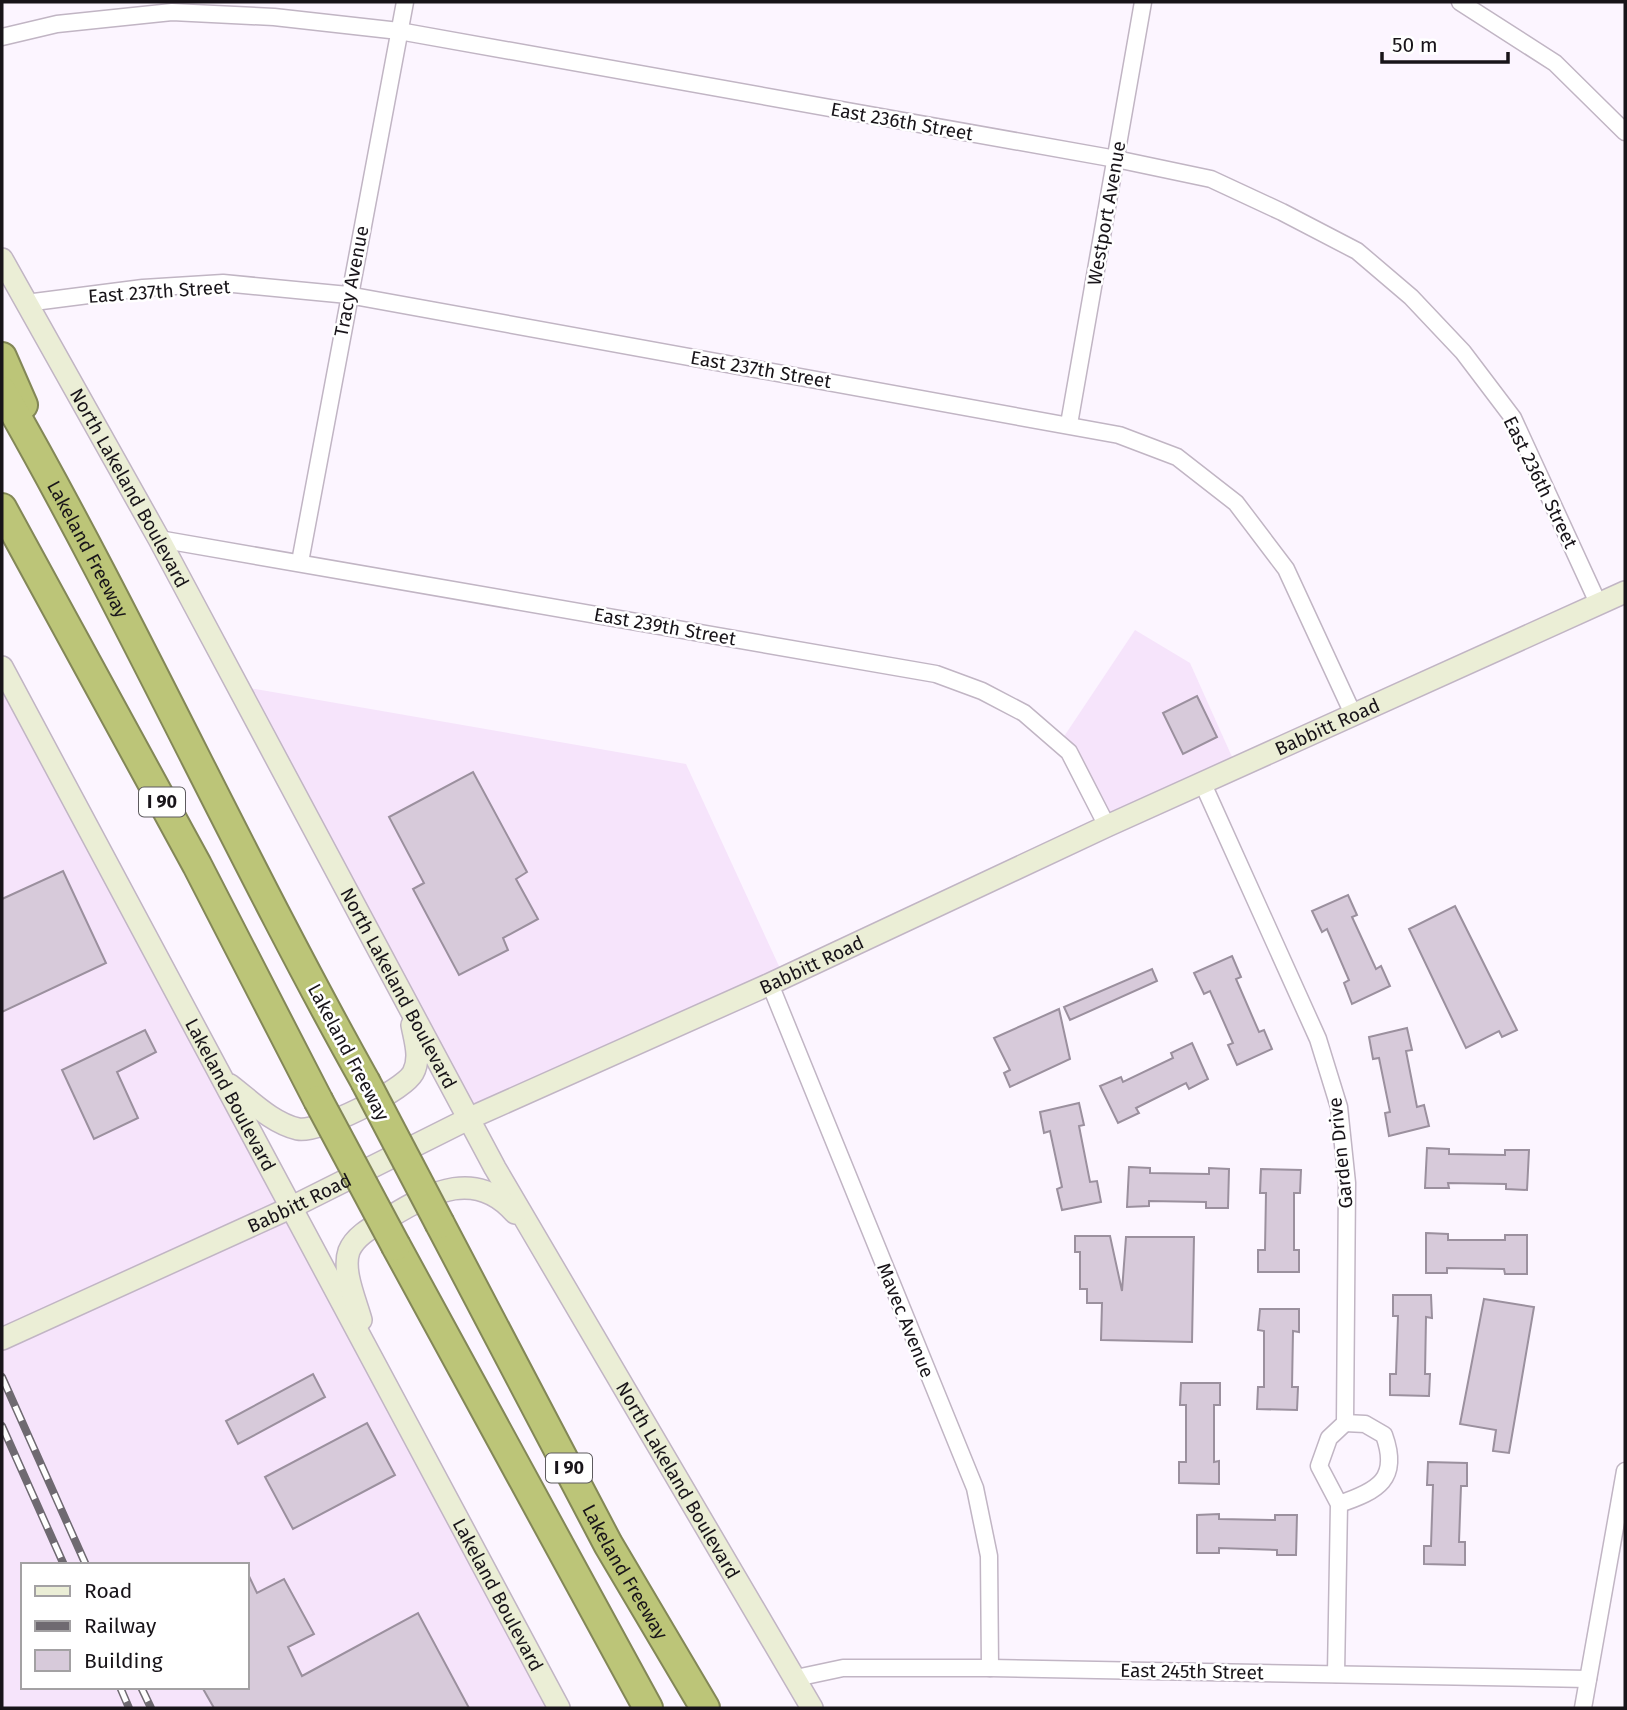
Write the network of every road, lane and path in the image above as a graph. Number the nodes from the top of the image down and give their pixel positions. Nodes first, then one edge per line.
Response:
1 (405, 2) edge
2 (1143, 2) edge
3 (1460, 2) edge
4 (399, 31) junction
5 (2, 37) edge
6 (1625, 132) edge
7 (1116, 159) junction
8 (2, 258) edge
9 (348, 295) junction
10 (26, 303) junction
11 (2, 357) edge
12 (2, 391) edge
13 (1069, 424) junction
14 (66, 504) junction
15 (2, 508) edge
16 (159, 539) junction
17 (300, 562) junction
18 (1625, 592) edge
19 (1598, 603) junction
20 (2, 667) edge
21 (1353, 714) junction
22 (1203, 784) junction
23 (1107, 826) junction
24 (770, 984) junction
25 (405, 997) junction
26 (223, 1079) junction
27 (470, 1118) junction
28 (290, 1208) junction
29 (537, 1239) junction
30 (2, 1339) edge
31 (372, 1358) junction
32 (1345, 1423) junction
33 (1625, 1471) edge
34 (1339, 1504) junction
35 (673, 1650) junction
36 (990, 1668) junction
37 (1336, 1674) junction
38 (796, 1678) junction
39 (1588, 1679) junction
40 (559, 1708) edge
41 (648, 1708) edge
42 (705, 1708) edge
43 (719, 1708) edge
44 (812, 1708) edge
45 (1583, 1708) edge

1 - 4 street, Tracy Avenue
2 - 7 street, Westport Avenue
3 - 6 street
4 - 5 street, East 236th Street
4 - 7 street, East 236th Street
4 - 9 street, Tracy Avenue
7 - 13 street, Westport Avenue
7 - 19 street, East 236th Street
8 - 10 street, North Lakeland Boulevard
9 - 10 street, East 237th Street
9 - 13 street, East 237th Street
9 - 17 street, Tracy Avenue
10 - 16 street, North Lakeland Boulevard
11 - 14 highway
12 - 14 highway, Lakeland Freeway / I 90
13 - 21 street, East 237th Street
14 - 35 highway, Lakeland Freeway / I 90, bridge
15 - 41 highway, I 90, bridge
16 - 17 street, East 239th Street
16 - 25 street, North Lakeland Boulevard
17 - 23 street, East 239th Street
18 - 19 street, Babbitt Road
19 - 21 street, Babbitt Road
20 - 26 street, Lakeland Boulevard
21 - 22 street, Babbitt Road
22 - 23 street, Babbitt Road
22 - 32 street, Garden Drive
23 - 24 street, Babbitt Road
24 - 27 street, Babbitt Road
24 - 36 street, Mavec Avenue
25 - 26 street
25 - 27 street, North Lakeland Boulevard
26 - 28 street, Lakeland Boulevard
27 - 28 street, Babbitt Road
27 - 29 street, North Lakeland Boulevard
28 - 30 street, Babbitt Road
28 - 31 street, Lakeland Boulevard
29 - 31 street
29 - 38 street, North Lakeland Boulevard
31 - 40 street, Lakeland Boulevard
32 - 34 street
32 - 34 street
33 - 39 street
34 - 37 street
35 - 42 highway, Lakeland Freeway / I 90
35 - 43 highway
36 - 37 street, East 245th Street
36 - 38 street, East 245th Street
37 - 39 street, East 245th Street
38 - 44 street, North Lakeland Boulevard
39 - 45 street

